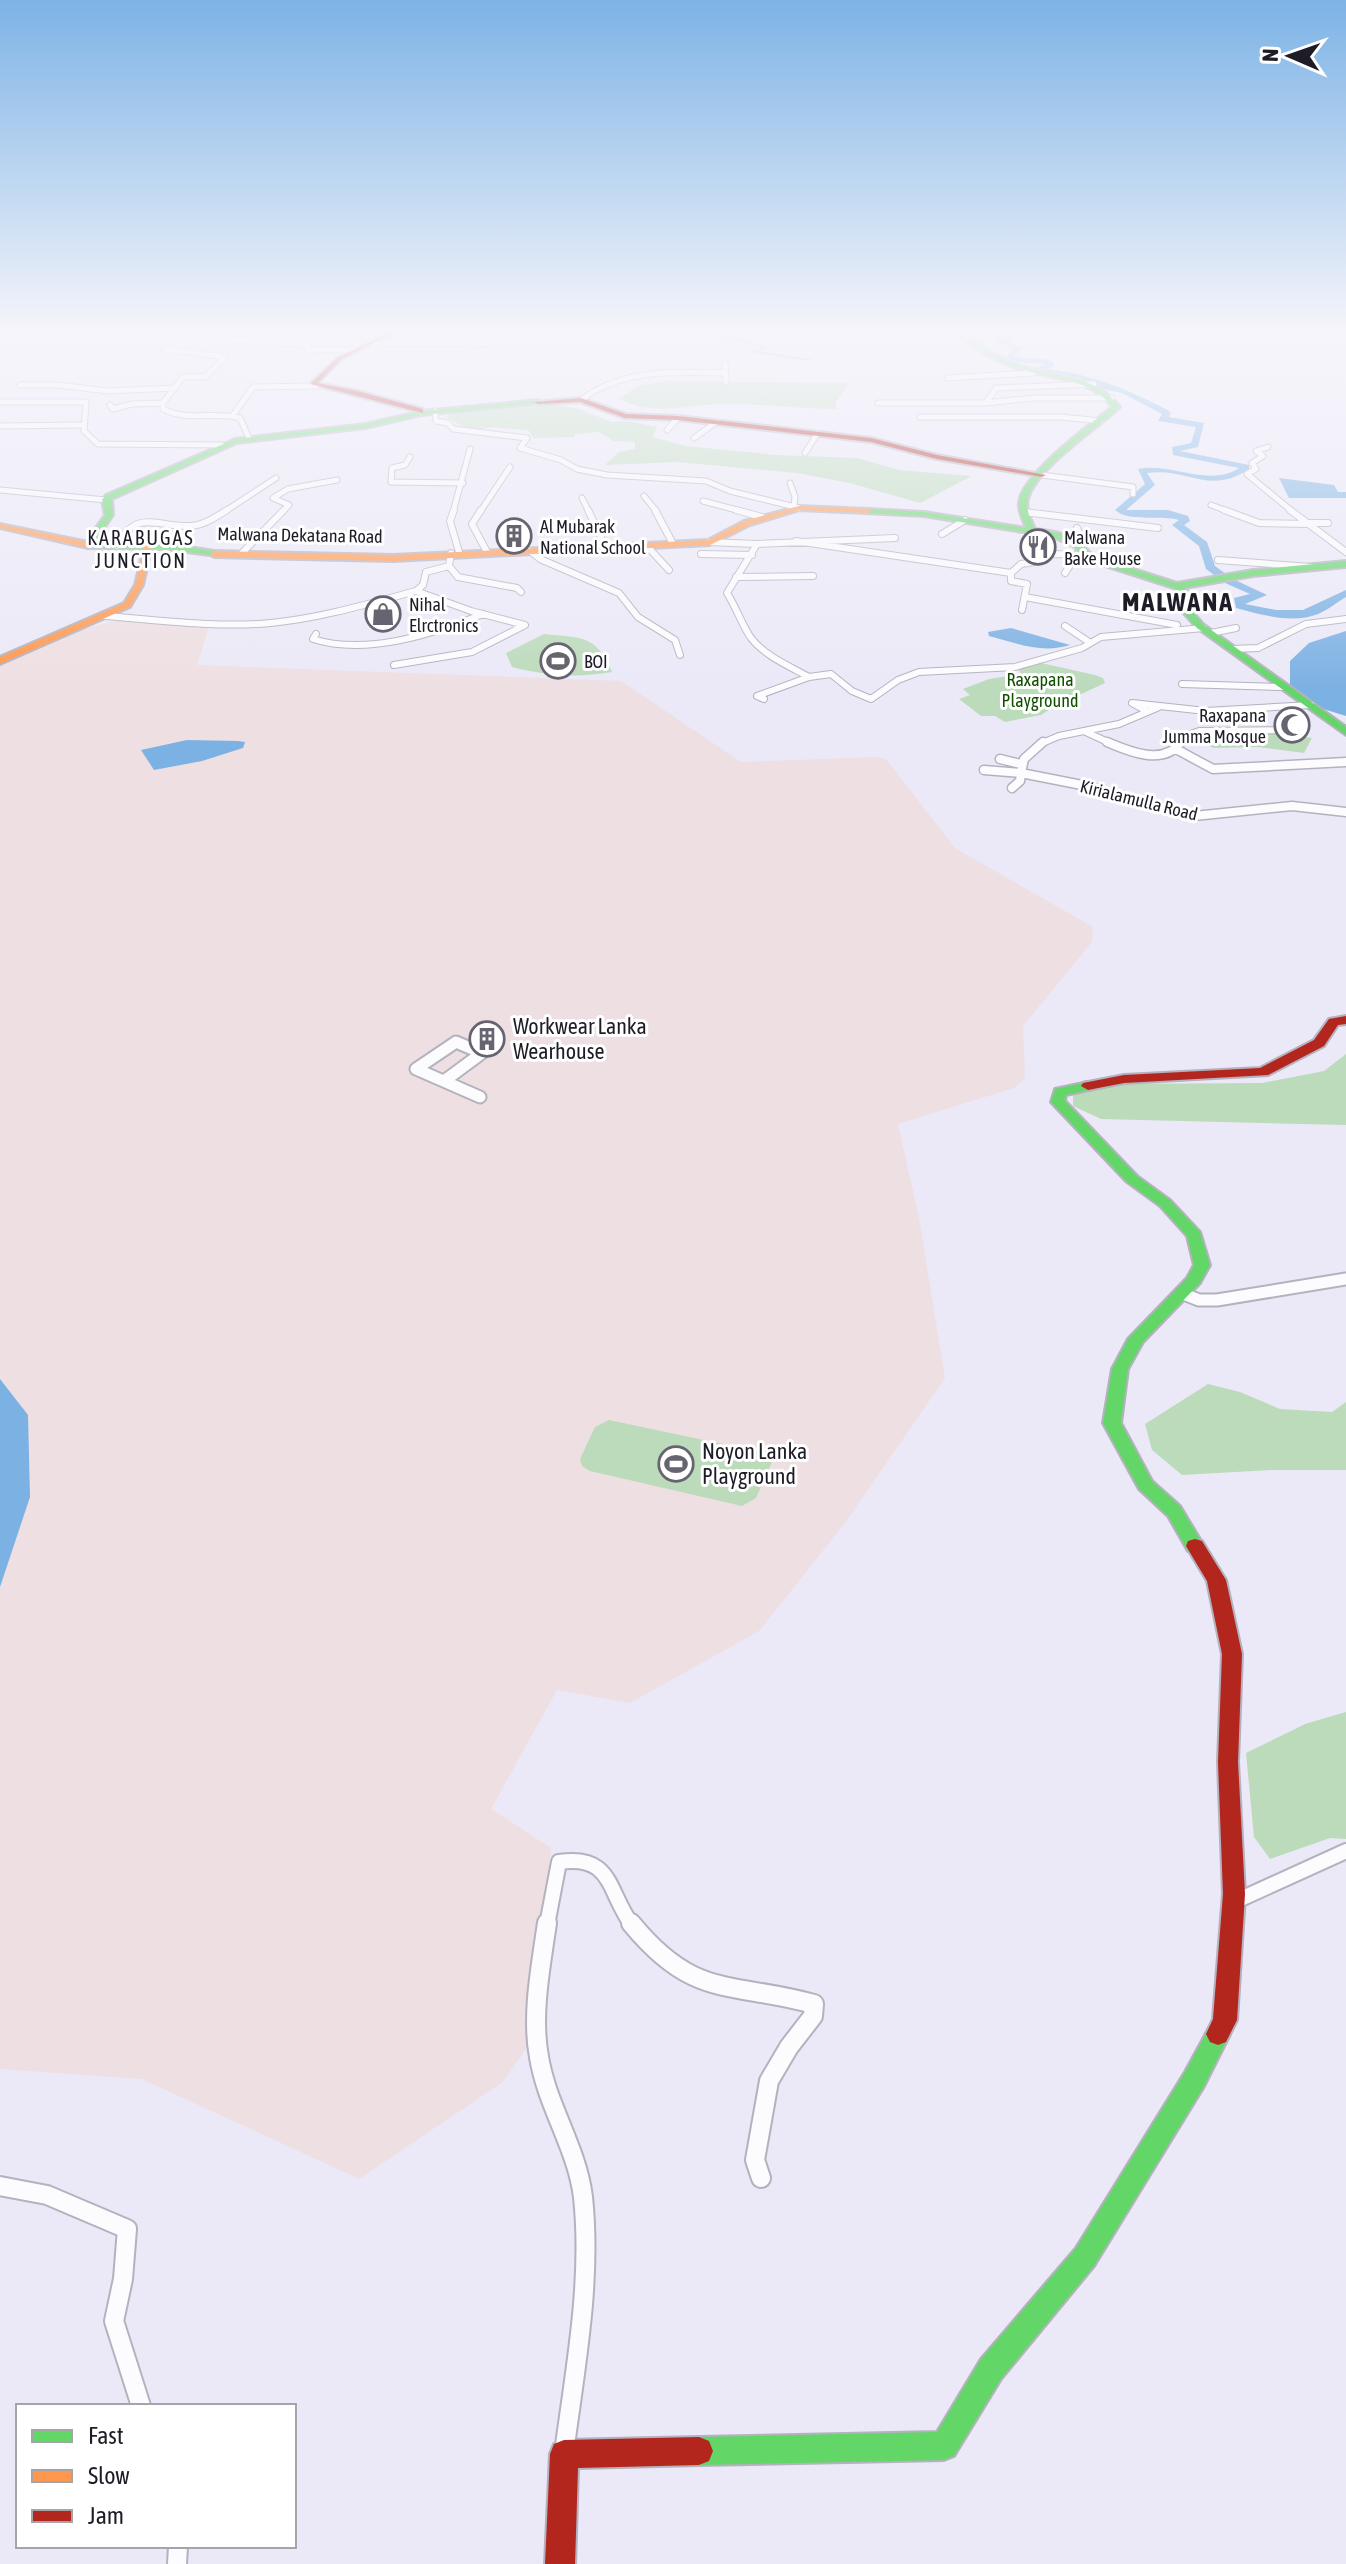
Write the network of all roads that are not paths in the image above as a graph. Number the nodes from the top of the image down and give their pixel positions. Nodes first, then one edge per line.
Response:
1 (210, 451) edge
2 (470, 451) edge
3 (529, 451) edge
4 (912, 451) edge
5 (1062, 451) edge
6 (1257, 451) edge
7 (410, 457) dead end
8 (510, 467) dead end
9 (1042, 475) junction
10 (276, 478) dead end
11 (337, 480) dead end
12 (463, 483) junction
13 (790, 483) dead end
14 (0, 490) edge
15 (1133, 494) dead end
16 (644, 496) dead end
17 (582, 498) dead end
18 (106, 500) junction
19 (703, 501) dead end
20 (1211, 505) dead end
21 (796, 507) junction
22 (762, 517) junction
23 (965, 520) junction
24 (1027, 521) junction
25 (1110, 523) junction
26 (1328, 523) dead end
27 (1306, 524) junction
28 (0, 526) edge
29 (1077, 528) junction
30 (1158, 528) dead end
31 (942, 534) dead end
32 (895, 538) dead end
33 (796, 541) junction
34 (672, 542) junction
35 (757, 544) junction
36 (88, 545) junction
37 (148, 545) junction
38 (646, 545) junction
39 (117, 546) junction
40 (606, 548) junction
41 (706, 548) junction
42 (530, 551) junction
43 (487, 552) junction
44 (1079, 552) junction
45 (1346, 552) edge
46 (242, 553) junction
47 (752, 555) junction
48 (453, 557) junction
49 (1218, 560) dead end
50 (1346, 564) edge
51 (1311, 567) junction
52 (669, 570) dead end
53 (1011, 573) junction
54 (1065, 573) dead end
55 (813, 576) dead end
56 (736, 577) junction
57 (1177, 586) junction
58 (416, 591) junction
59 (521, 592) dead end
60 (1025, 597) junction
61 (1022, 610) dead end
62 (483, 614) junction
63 (105, 616) junction
64 (1346, 619) edge
65 (1065, 626) dead end
66 (1236, 628) dead end
67 (1203, 630) junction
68 (316, 634) dead end
69 (1089, 642) junction
70 (1232, 649) junction
71 (680, 655) dead end
72 (0, 661) edge
73 (394, 665) dead end
74 (809, 677) junction
75 (1182, 684) dead end
76 (1282, 687) junction
77 (764, 699) dead end
78 (1311, 705) junction
79 (1159, 707) junction
80 (1145, 710) junction
81 (1206, 711) junction
82 (1292, 730) dead end
83 (1086, 732) junction
84 (1196, 732) junction
85 (1346, 732) edge
86 (1176, 749) junction
87 (1000, 759) dead end
88 (1346, 762) edge
89 (1021, 769) junction
90 (984, 770) dead end
91 (1012, 788) dead end
92 (1346, 812) edge
93 (1346, 1020) edge
94 (444, 1081) junction
95 (480, 1097) dead end
96 (1346, 1279) edge
97 (1181, 1293) junction
98 (1346, 1851) edge
99 (1233, 1902) junction
100 (761, 2178) dead end
101 (0, 2186) edge
102 (140, 2404) edge
103 (564, 2454) junction
104 (560, 2564) edge

1 - 18 street
2 - 12 street
3 - 21 street
4 - 9 street
5 - 9 street
6 - 27 street
7 - 12 street
8 - 43 street
9 - 15 street
9 - 24 street
10 - 39 street
11 - 46 street
12 - 48 street
13 - 21 street
14 - 18 street
16 - 34 street
17 - 40 street
18 - 36 street
19 - 22 street
20 - 27 street
21 - 22 street, Malwana Dekatana Road
21 - 23 street, Malwana Dekatana Road
22 - 41 street, Malwana Dekatana Road
23 - 24 street, Malwana Dekatana Road
23 - 31 street
24 - 25 street
24 - 29 street
24 - 44 street, Malwana Dekatana Road
25 - 29 street
25 - 30 street
26 - 27 street
27 - 45 street
28 - 36 street, Malwana Dekatana Road
29 - 44 street
32 - 33 street
33 - 35 street
33 - 53 street
34 - 38 street, Malwana Dekatana Road
34 - 41 street, Malwana Dekatana Road
35 - 41 street
35 - 47 street
36 - 39 street, Malwana Dekatana Road
37 - 39 street, Malwana Dekatana Road
37 - 46 street, Malwana Dekatana Road
37 - 63 street
38 - 40 street, Malwana Dekatana Road
38 - 52 street
40 - 42 street, Malwana Dekatana Road
41 - 47 street
42 - 43 street, Malwana Dekatana Road
42 - 71 street
43 - 48 street, Malwana Dekatana Road
44 - 53 street
44 - 54 street
44 - 57 street, Malwana Dekatana Road
46 - 48 street, Malwana Dekatana Road
47 - 56 street
48 - 58 street
48 - 59 street
49 - 51 street
50 - 51 street
51 - 57 street
53 - 60 street
55 - 56 street
56 - 74 street
57 - 67 street
58 - 62 street
58 - 63 street
60 - 61 street
60 - 67 street
62 - 68 street
62 - 73 street
63 - 72 street
64 - 70 street
65 - 69 street
66 - 67 street
67 - 69 street
67 - 70 street
69 - 74 street
70 - 76 street
74 - 77 street
75 - 76 street
76 - 78 street
78 - 81 street
78 - 85 street
79 - 80 street
79 - 80 street
79 - 81 street
80 - 83 street
81 - 84 street
82 - 84 street
83 - 86 street
83 - 89 street
84 - 86 street
86 - 88 street
87 - 89 street
89 - 90 street
89 - 91 street
89 - 92 street, Kirialamulla Road
93 - 97 street
94 - 94 street
94 - 95 street
96 - 97 street
97 - 99 street
98 - 99 street
99 - 103 street
100 - 103 street
101 - 102 street
103 - 104 street

